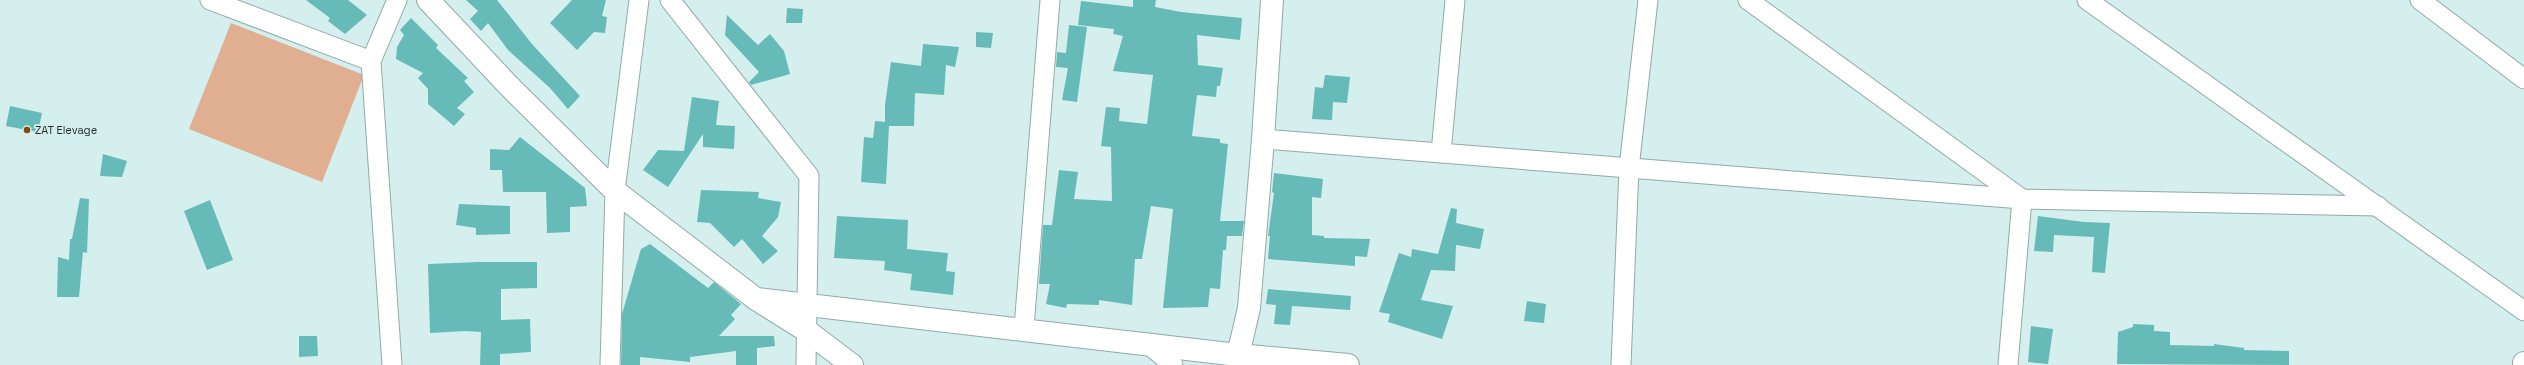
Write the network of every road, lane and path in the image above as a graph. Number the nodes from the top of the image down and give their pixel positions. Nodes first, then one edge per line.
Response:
1 (210, 0) edge
2 (397, 0) edge
3 (428, 0) edge
4 (639, 0) edge
5 (670, 0) edge
6 (1050, 0) edge
7 (1272, 0) edge
8 (1455, 0) edge
9 (1648, 0) edge
10 (1748, 0) edge
11 (2087, 0) edge
12 (2420, 0) edge
13 (371, 61) junction
14 (2524, 79) edge
15 (1264, 139) junction
16 (1441, 153) junction
17 (1629, 168) junction
18 (615, 191) junction
19 (2022, 199) junction
20 (2378, 206) junction
21 (756, 298) junction
22 (806, 304) junction
23 (2524, 311) edge
24 (1024, 328) junction
25 (807, 331) junction
26 (1147, 343) junction
27 (1238, 355) junction
28 (392, 365) edge
29 (610, 365) edge
30 (806, 365) edge
31 (852, 365) edge
32 (1173, 365) edge
33 (1348, 365) edge
34 (1621, 365) edge
35 (2008, 365) edge

1 - 13 street
2 - 13 street
3 - 18 street
4 - 18 street
5 - 22 street
6 - 24 street
7 - 15 street
8 - 16 street
9 - 17 street
10 - 19 street
11 - 20 street
12 - 14 street
13 - 28 street
15 - 16 street
15 - 27 street
16 - 17 street
17 - 19 street
17 - 34 street
18 - 21 street
18 - 29 street
19 - 20 street
19 - 35 street
20 - 23 street
21 - 22 street
21 - 25 street
22 - 24 street
22 - 25 street
24 - 26 street
25 - 30 street
25 - 31 street
26 - 27 street
26 - 32 street
27 - 33 street

